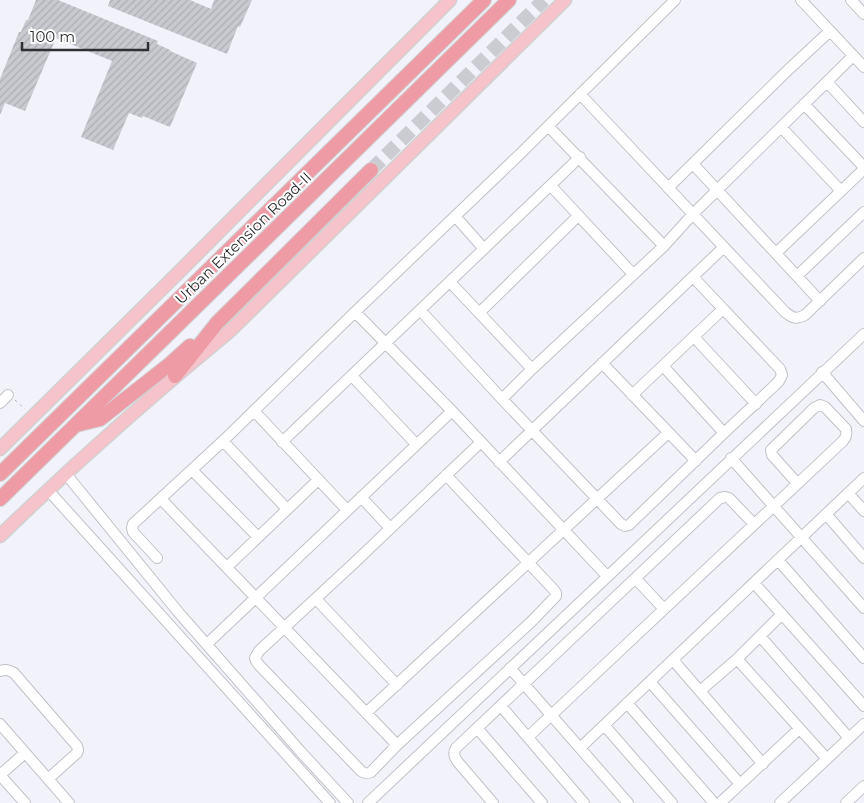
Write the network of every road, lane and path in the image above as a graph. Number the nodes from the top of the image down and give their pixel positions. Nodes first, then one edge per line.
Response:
1 (450, 0) edge
2 (484, 0) edge
3 (509, 0) edge
4 (565, 0) edge
5 (675, 0) edge
6 (801, 0) edge
7 (817, 0) edge
8 (851, 0) edge
9 (808, 8) junction
10 (864, 14) edge
11 (830, 31) junction
12 (853, 56) junction
13 (864, 68) edge
14 (827, 82) junction
15 (580, 94) junction
16 (804, 104) junction
17 (864, 122) edge
18 (548, 126) junction
19 (782, 127) junction
20 (580, 157) junction
21 (693, 164) junction
22 (864, 168) edge
23 (371, 170) tunnel mouth
24 (551, 186) junction
25 (668, 188) junction
26 (717, 191) junction
27 (842, 191) junction
28 (864, 212) edge
29 (693, 214) junction
30 (455, 216) junction
31 (578, 216) junction
32 (664, 246) junction
33 (724, 247) junction
34 (484, 249) junction
35 (776, 253) junction
36 (864, 258) edge
37 (633, 274) junction
38 (797, 276) junction
39 (693, 277) junction
40 (450, 282) junction
41 (820, 301) junction
42 (723, 309) junction
43 (420, 310) junction
44 (356, 312) junction
45 (479, 313) junction
46 (217, 323) junction
47 (864, 334) edge
48 (694, 337) junction
49 (386, 343) junction
50 (602, 364) junction
51 (663, 366) junction
52 (532, 369) junction
53 (822, 372) junction
54 (175, 376) junction
55 (352, 376) junction
56 (8, 395) joint
57 (632, 396) junction
58 (502, 399) junction
59 (0, 403) edge
60 (756, 404) junction
61 (254, 411) junction
62 (452, 411) junction
63 (34, 416) junction
64 (864, 421) edge
65 (74, 426) junction
66 (532, 430) junction
67 (668, 433) junction
68 (724, 433) junction
69 (223, 441) junction
70 (282, 442) junction
71 (481, 442) junction
72 (416, 444) junction
73 (0, 449) edge
74 (731, 458) junction
75 (696, 461) junction
76 (499, 462) junction
77 (192, 470) junction
78 (0, 474) edge
79 (66, 474) junction
80 (446, 475) junction
81 (864, 478) edge
82 (318, 480) junction
83 (797, 483) junction
84 (48, 490) junction
85 (848, 494) junction
86 (361, 497) junction
87 (0, 499) edge
88 (161, 499) junction
89 (598, 499) junction
90 (773, 506) junction
91 (287, 509) junction
92 (347, 510) junction
93 (864, 511) edge
94 (826, 514) junction
95 (754, 524) junction
96 (390, 528) junction
97 (564, 530) junction
98 (0, 536) edge
99 (258, 536) junction
100 (801, 538) junction
101 (157, 558) dead end
102 (864, 558) edge
103 (778, 560) junction
104 (529, 562) junction
105 (227, 567) junction
106 (607, 576) junction
107 (636, 579) junction
108 (754, 583) junction
109 (256, 597) junction
110 (316, 598) junction
111 (864, 608) edge
112 (664, 609) junction
113 (782, 614) junction
114 (285, 628) junction
115 (760, 636) junction
116 (207, 644) junction
117 (864, 658) edge
118 (737, 659) junction
119 (673, 660) junction
120 (510, 668) junction
121 (0, 672) edge
122 (650, 682) junction
123 (524, 684) junction
124 (397, 685) junction
125 (700, 691) junction
126 (627, 704) junction
127 (501, 706) junction
128 (864, 706) edge
129 (366, 714) junction
130 (552, 715) junction
131 (0, 724) edge
132 (864, 724) edge
133 (604, 725) junction
134 (477, 728) junction
135 (799, 730) junction
136 (528, 737) junction
137 (849, 738) junction
138 (397, 745) junction
139 (580, 748) junction
140 (25, 753) junction
141 (827, 759) junction
142 (762, 764) junction
143 (0, 775) edge
144 (48, 779) junction
145 (740, 784) junction
146 (864, 786) edge
147 (21, 801) edge
148 (69, 803) edge
149 (330, 803) edge
150 (348, 803) edge
151 (368, 803) edge
152 (493, 803) edge
153 (542, 803) edge
154 (584, 803) edge
155 (628, 803) edge
156 (672, 803) edge
157 (714, 803) edge
158 (720, 803) edge
159 (780, 803) edge
160 (846, 803) edge

1 - 63 main road
2 - 78 highway, Urban Extension Road-II
3 - 65 highway, Urban Extension Road-II
4 - 54 main road
5 - 15 street
6 - 9 street
7 - 9 street
8 - 10 street
9 - 11 street
11 - 12 street
11 - 21 street
12 - 13 street
12 - 14 street
14 - 16 street
14 - 17 street
15 - 18 street
15 - 25 street
16 - 19 street
16 - 22 street
18 - 20 street
18 - 30 street
19 - 26 street
19 - 27 street
20 - 24 street
20 - 32 street
21 - 25 street
21 - 26 street
22 - 27 street
23 - 46 highway
24 - 31 street
24 - 34 street
25 - 29 street
26 - 29 street
26 - 35 street
27 - 35 street
28 - 38 street
29 - 32 street
29 - 33 street
30 - 34 street
30 - 44 street
31 - 37 street
31 - 45 street
32 - 37 street
33 - 39 street
33 - 41 street
34 - 40 street
35 - 38 street
36 - 41 street
37 - 52 street
38 - 41 street
39 - 42 street
39 - 50 street
40 - 43 street
40 - 45 street
42 - 48 street
42 - 60 street
43 - 49 street
43 - 58 street
44 - 49 street
44 - 61 street
45 - 52 street
46 - 54 highway
46 - 65 highway
47 - 53 street
48 - 51 street
48 - 60 street
49 - 55 street
49 - 62 street
50 - 57 street
50 - 66 street
51 - 57 street
51 - 68 street
52 - 58 street
53 - 64 street
53 - 74 street
54 - 79 main road
55 - 70 street
55 - 72 street
56 - 59 street
56 - 63 path
57 - 67 street
58 - 66 street
60 - 68 street
61 - 69 street
61 - 70 street
62 - 71 street
62 - 72 street
63 - 73 main road
65 - 87 highway, Urban Extension Road-II
66 - 76 street
66 - 89 street
67 - 75 street
67 - 89 street
68 - 75 street
69 - 77 street
69 - 91 street
70 - 82 street
71 - 76 street
71 - 80 street
72 - 86 street
74 - 90 street
74 - 106 street
75 - 89 street
76 - 97 street
77 - 88 street
77 - 99 street
79 - 84 main road
79 - 116 street
80 - 96 street
80 - 104 street
81 - 85 street
82 - 91 street
82 - 92 street
83 - 83 street
83 - 90 street
84 - 98 main road
84 - 149 street
85 - 93 street
85 - 94 street
86 - 92 street
86 - 96 street
88 - 101 street
88 - 105 street
89 - 97 street
90 - 95 street
90 - 100 street
91 - 99 street
92 - 109 street
94 - 100 street
94 - 102 street
95 - 107 street
95 - 112 street
96 - 110 street
97 - 104 street
97 - 106 street
99 - 105 street
100 - 103 street
100 - 111 street
103 - 108 street
103 - 117 street
104 - 124 street
104 - 138 street
105 - 109 street
106 - 120 street
107 - 112 street
107 - 123 street
108 - 113 street
108 - 119 street
109 - 114 street
109 - 116 street
110 - 114 street
110 - 124 street
112 - 130 street
113 - 115 street
113 - 128 street
114 - 129 street
114 - 138 street
115 - 118 street
115 - 137 street
116 - 150 street
118 - 125 street
118 - 135 street
119 - 122 street
119 - 125 street
120 - 123 street
120 - 151 street
121 - 144 street
122 - 126 street
122 - 145 street
123 - 127 street
123 - 130 street
124 - 129 street
125 - 142 street
126 - 133 street
126 - 157 street
127 - 134 street
127 - 136 street
129 - 138 street
130 - 136 street
130 - 139 street
131 - 140 street
132 - 137 street
133 - 139 street
133 - 156 street
134 - 152 street
134 - 153 street
135 - 141 street
135 - 142 street
136 - 154 street
137 - 141 street
139 - 155 street
140 - 143 street
140 - 144 street
141 - 159 street
142 - 145 street
143 - 147 street
144 - 148 street
145 - 158 street
146 - 160 street

